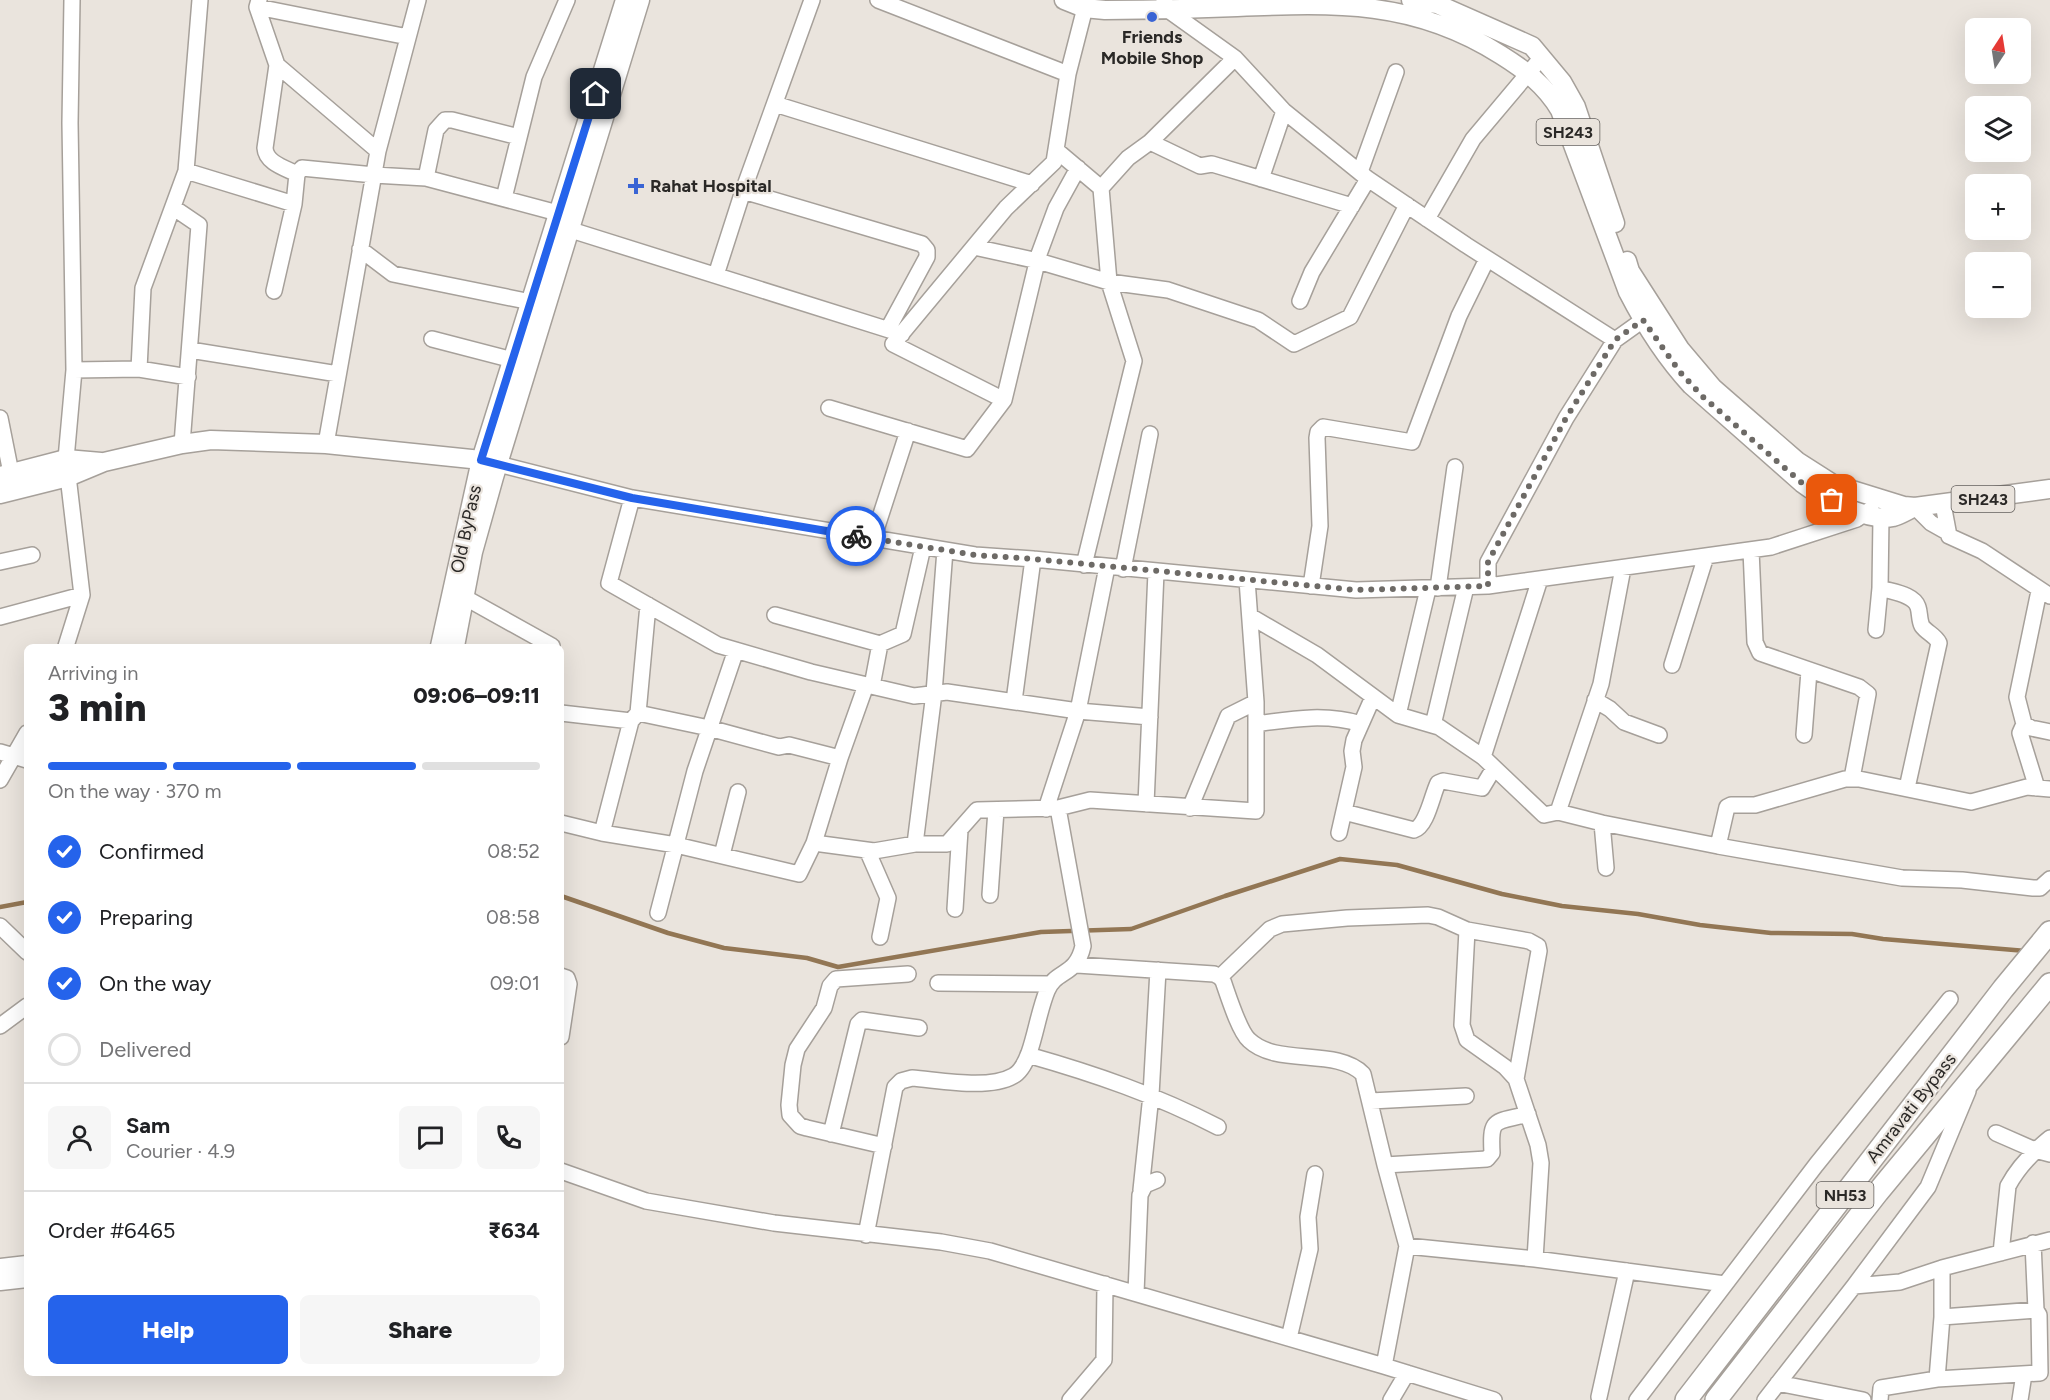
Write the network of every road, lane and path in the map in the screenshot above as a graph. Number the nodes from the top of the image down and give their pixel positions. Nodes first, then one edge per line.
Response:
1 (72, 0) edge
2 (200, 0) edge
3 (418, 0) edge
4 (567, 0) edge
5 (625, 0) edge
6 (640, 0) edge
7 (812, 0) edge
8 (878, 0) edge
9 (1064, 0) edge
10 (1411, 0) edge
11 (258, 4) edge
12 (1085, 4) edge
13 (1166, 5) edge
14 (408, 38) junction
15 (1542, 57) junction
16 (1235, 58) junction
17 (277, 65) junction
18 (1396, 72) dead end
19 (1528, 73) junction
20 (1068, 74) junction
21 (775, 104) junction
22 (1284, 111) junction
23 (519, 137) junction
24 (1150, 142) junction
25 (1056, 150) junction
26 (378, 151) junction
27 (1078, 168) junction
28 (186, 171) junction
29 (297, 174) junction
30 (374, 176) junction
31 (1364, 176) junction
32 (426, 178) junction
33 (1261, 179) junction
34 (1032, 184) junction
35 (1101, 188) junction
36 (743, 191) junction
37 (504, 198) junction
38 (294, 204) junction
39 (1407, 205) junction
40 (1352, 206) junction
41 (174, 208) junction
42 (1427, 219) junction
43 (568, 220) junction
44 (974, 247) junction
45 (360, 249) junction
46 (1487, 259) junction
47 (1038, 261) junction
48 (716, 275) junction
49 (1108, 282) junction
50 (274, 291) dead end
51 (1300, 301) dead end
52 (531, 302) junction
53 (1643, 320) junction
54 (895, 332) junction
55 (432, 339) dead end
56 (1615, 340) junction
57 (190, 350) junction
58 (513, 360) junction
59 (139, 369) junction
60 (74, 370) junction
61 (338, 374) junction
62 (188, 377) junction
63 (1004, 400) junction
64 (829, 408) dead end
65 (0, 418) edge
66 (908, 431) junction
67 (1150, 434) dead end
68 (183, 444) junction
69 (326, 444) junction
70 (490, 462) junction
71 (1455, 467) dead end
72 (67, 468) junction
73 (6, 474) edge
74 (2050, 489) edge
75 (0, 494) edge
76 (632, 498) junction
77 (1943, 504) junction
78 (1915, 507) junction
79 (1876, 511) junction
80 (1947, 532) junction
81 (873, 539) junction
82 (923, 547) junction
83 (945, 550) junction
84 (1751, 550) junction
85 (32, 555) dead end
86 (1706, 556) junction
87 (1033, 559) junction
88 (0, 562) edge
89 (1084, 565) junction
90 (1107, 567) junction
91 (1623, 568) junction
92 (1123, 569) junction
93 (1156, 572) junction
94 (1540, 579) junction
95 (1247, 580) junction
96 (1311, 586) junction
97 (1488, 586) junction
98 (1466, 587) junction
99 (1880, 588) junction
100 (1433, 589) junction
101 (2044, 593) edge
102 (459, 594) junction
103 (82, 595) junction
104 (648, 605) junction
105 (775, 615) dead end
106 (1250, 616) junction
107 (0, 617) edge
108 (1876, 630) dead end
109 (67, 644) edge
110 (441, 644) edge
111 (455, 644) edge
112 (548, 644) edge
113 (880, 644) junction
114 (735, 650) junction
115 (1672, 665) dead end
116 (1809, 671) junction
117 (869, 686) junction
118 (934, 693) junction
119 (1373, 697) junction
120 (1595, 700) junction
121 (1014, 701) junction
122 (1256, 702) junction
123 (1078, 711) junction
124 (564, 713) edge
125 (1398, 716) junction
126 (635, 717) junction
127 (1150, 717) junction
128 (1256, 724) junction
129 (1361, 724) junction
130 (2024, 724) junction
131 (1433, 725) junction
132 (709, 728) junction
133 (2050, 732) edge
134 (1659, 735) dead end
135 (1804, 735) dead end
136 (24, 738) edge
137 (14, 756) edge
138 (840, 758) junction
139 (1489, 763) junction
140 (1852, 778) junction
141 (0, 780) edge
142 (1907, 788) junction
143 (2044, 788) edge
144 (738, 792) dead end
145 (1146, 804) junction
146 (1052, 808) junction
147 (1190, 808) junction
148 (996, 810) junction
149 (1344, 812) junction
150 (1558, 812) junction
151 (564, 824) edge
152 (1602, 824) junction
153 (960, 830) junction
154 (602, 832) junction
155 (1339, 833) dead end
156 (814, 843) junction
157 (676, 844) junction
158 (915, 844) junction
159 (1718, 846) junction
160 (867, 850) junction
161 (722, 855) junction
162 (1606, 868) dead end
163 (2050, 879) edge
164 (990, 895) dead end
165 (955, 909) dead end
166 (658, 913) dead end
167 (0, 926) edge
168 (1467, 930) junction
169 (2050, 932) edge
170 (880, 938) dead end
171 (24, 949) edge
172 (1077, 965) junction
173 (1158, 970) junction
174 (908, 974) dead end
175 (564, 977) edge
176 (1220, 977) junction
177 (938, 983) dead end
178 (1051, 984) junction
179 (2044, 991) edge
180 (1950, 999) dead end
181 (24, 1008) edge
182 (564, 1017) edge
183 (0, 1026) edge
184 (919, 1028) dead end
185 (1028, 1055) junction
186 (1973, 1077) junction
187 (1516, 1078) junction
188 (1151, 1095) junction
189 (1466, 1096) dead end
190 (1371, 1101) junction
191 (1528, 1114) junction
192 (1218, 1127) dead end
193 (1996, 1133) dead end
194 (831, 1134) junction
195 (2050, 1138) edge
196 (884, 1146) junction
197 (2043, 1152) edge
198 (1384, 1165) junction
199 (564, 1172) edge
200 (1315, 1174) dead end
201 (1157, 1180) dead end
202 (1141, 1190) junction
203 (866, 1235) junction
204 (2050, 1240) edge
205 (2033, 1244) junction
206 (1407, 1246) junction
207 (2001, 1252) junction
208 (1535, 1259) junction
209 (24, 1265) edge
210 (0, 1268) edge
211 (1942, 1269) junction
212 (1626, 1271) junction
213 (24, 1278) edge
214 (0, 1281) edge
215 (1105, 1284) junction
216 (1725, 1284) junction
217 (1854, 1286) junction
218 (1136, 1293) junction
219 (2042, 1314) edge
220 (1942, 1317) junction
221 (1289, 1338) junction
222 (1384, 1366) junction
223 (1407, 1373) junction
224 (2024, 1374) junction
225 (1936, 1379) junction
226 (1778, 1383) junction
227 (1599, 1397) dead end
228 (1844, 1398) edge
229 (1070, 1400) edge
230 (1391, 1400) edge
231 (1494, 1400) edge
232 (1637, 1400) edge
233 (1686, 1400) edge
234 (1716, 1400) edge
235 (1765, 1400) edge
236 (1863, 1400) edge
237 (1880, 1400) edge
238 (2020, 1400) edge

1 - 60 street
2 - 28 street
3 - 14 street
4 - 23 street
5 - 43 main road, Old ByPass
6 - 43 main road
7 - 21 street
8 - 20 street
9 - 12 main road, SH243
10 - 15 main road, SH243
11 - 14 street
11 - 17 street
12 - 13 main road, SH243
12 - 20 street
13 - 16 street
13 - 19 main road, SH243
14 - 26 street
15 - 19 street
15 - 79 main road, SH243
16 - 22 street
16 - 24 street
17 - 26 street
17 - 29 street
18 - 31 street
19 - 42 street
19 - 53 main road, SH243
20 - 25 street
21 - 34 street
21 - 36 street
22 - 31 street
22 - 33 street
23 - 32 street
23 - 37 street
24 - 33 street
24 - 35 street
25 - 27 street
25 - 34 street
26 - 30 street
27 - 35 street
27 - 47 street
28 - 38 street
28 - 41 street
29 - 30 street
29 - 38 street
30 - 32 street
30 - 45 street
31 - 39 street
31 - 40 street
32 - 37 street
33 - 40 street
34 - 44 street
35 - 49 street
36 - 48 street
36 - 54 street
37 - 43 street
38 - 50 street
39 - 42 street
39 - 49 street
40 - 51 street
41 - 57 street
41 - 59 street
42 - 46 street
43 - 48 street
43 - 52 main road, Old ByPass
43 - 70 main road
44 - 47 street
44 - 54 street
45 - 52 street
45 - 61 street
46 - 56 street
46 - 96 street
47 - 49 street
47 - 63 street
48 - 54 street
49 - 89 street
52 - 58 main road, Old ByPass
53 - 56 street
53 - 79 main road, SH243
54 - 63 street
55 - 58 street
56 - 97 street
57 - 61 street
57 - 62 street
58 - 70 main road, Old ByPass
59 - 60 street
59 - 62 street
60 - 72 street
61 - 69 street
62 - 68 street
63 - 66 street
64 - 66 street
65 - 73 street
66 - 81 street
67 - 92 street
68 - 69 main road
68 - 72 main road
69 - 70 main road
70 - 76 street
70 - 102 main road, Old ByPass
71 - 100 street
72 - 73 main road
72 - 75 main road
72 - 103 street
74 - 77 main road, SH243
76 - 81 street
76 - 104 street
77 - 78 main road, SH243
77 - 80 street
78 - 79 main road, SH243
78 - 80 street
79 - 84 street
79 - 99 street
80 - 101 street
81 - 82 street
82 - 83 street
82 - 113 street
83 - 87 street
83 - 118 street
84 - 86 street
84 - 116 street
85 - 88 street
86 - 91 street
86 - 115 street
87 - 89 street
87 - 121 street
89 - 90 street
90 - 92 street
90 - 123 street
91 - 94 street
91 - 120 street
92 - 93 street
93 - 95 street
93 - 127 street
94 - 97 street
94 - 139 street
95 - 96 street
95 - 106 street
96 - 100 street
97 - 98 street
98 - 100 street
98 - 131 street
99 - 108 street
99 - 142 street
100 - 125 street
101 - 130 street
102 - 110 main road, Old ByPass
102 - 111 main road
102 - 112 street
103 - 107 street
103 - 109 street
104 - 114 street
104 - 126 street
105 - 113 street
106 - 119 street
106 - 122 street
113 - 117 street
114 - 117 street
114 - 132 street
116 - 135 street
116 - 140 street
117 - 118 street
117 - 138 street
118 - 121 street
118 - 158 street
119 - 125 street
119 - 129 street
120 - 134 street
120 - 150 street
121 - 123 street
122 - 128 street
122 - 147 street
123 - 127 street
123 - 146 street
124 - 126 street
125 - 131 street
126 - 132 street
126 - 154 street
127 - 145 street
128 - 129 street
128 - 147 street
129 - 149 street
130 - 133 street
130 - 143 street
131 - 139 street
132 - 138 street
132 - 157 street
136 - 137 street
137 - 141 street
138 - 156 street
139 - 149 street
139 - 150 street
140 - 142 street
140 - 159 street
142 - 143 street
144 - 161 street
145 - 146 street
145 - 147 street
146 - 148 street
146 - 172 street
148 - 153 street
148 - 164 street
149 - 155 street
150 - 152 street
151 - 154 street
152 - 159 street
152 - 162 street
153 - 158 street
153 - 165 street
154 - 157 street
156 - 160 street
156 - 161 street
157 - 161 street
157 - 166 street
158 - 160 street
159 - 163 street
160 - 170 street
167 - 171 street
168 - 176 street
168 - 187 street
168 - 187 street
169 - 233 highway, Amravati Bypass / NH53
172 - 173 street
172 - 178 street
173 - 176 street
173 - 188 street
174 - 194 street
175 - 182 street
176 - 190 street
177 - 178 street
178 - 185 street
179 - 186 highway, Amravati Bypass / NH53
180 - 216 street
181 - 183 street
184 - 194 street
185 - 188 street
185 - 196 street
186 - 217 street
186 - 234 highway, Amravati Bypass / NH53
187 - 191 street
188 - 192 street
188 - 202 street
189 - 190 street
190 - 198 street
191 - 198 street
191 - 208 street
193 - 197 street
194 - 196 street
195 - 197 street
196 - 203 street
197 - 207 street
198 - 206 street
199 - 203 street
200 - 221 street
201 - 202 street
202 - 218 street
203 - 215 street
204 - 205 street
205 - 207 street
205 - 219 street
206 - 208 street
206 - 222 street
207 - 211 street
208 - 212 street
209 - 210 main road
211 - 217 street
211 - 220 street
212 - 216 street
212 - 227 street
213 - 214 main road
215 - 218 street
215 - 229 street
216 - 232 street
217 - 226 street
218 - 221 street
219 - 220 street
219 - 224 street
220 - 225 street
221 - 222 street
222 - 223 street
223 - 230 street
223 - 231 street
224 - 225 street
224 - 238 street
225 - 237 street
226 - 228 street
226 - 235 street
228 - 236 street

